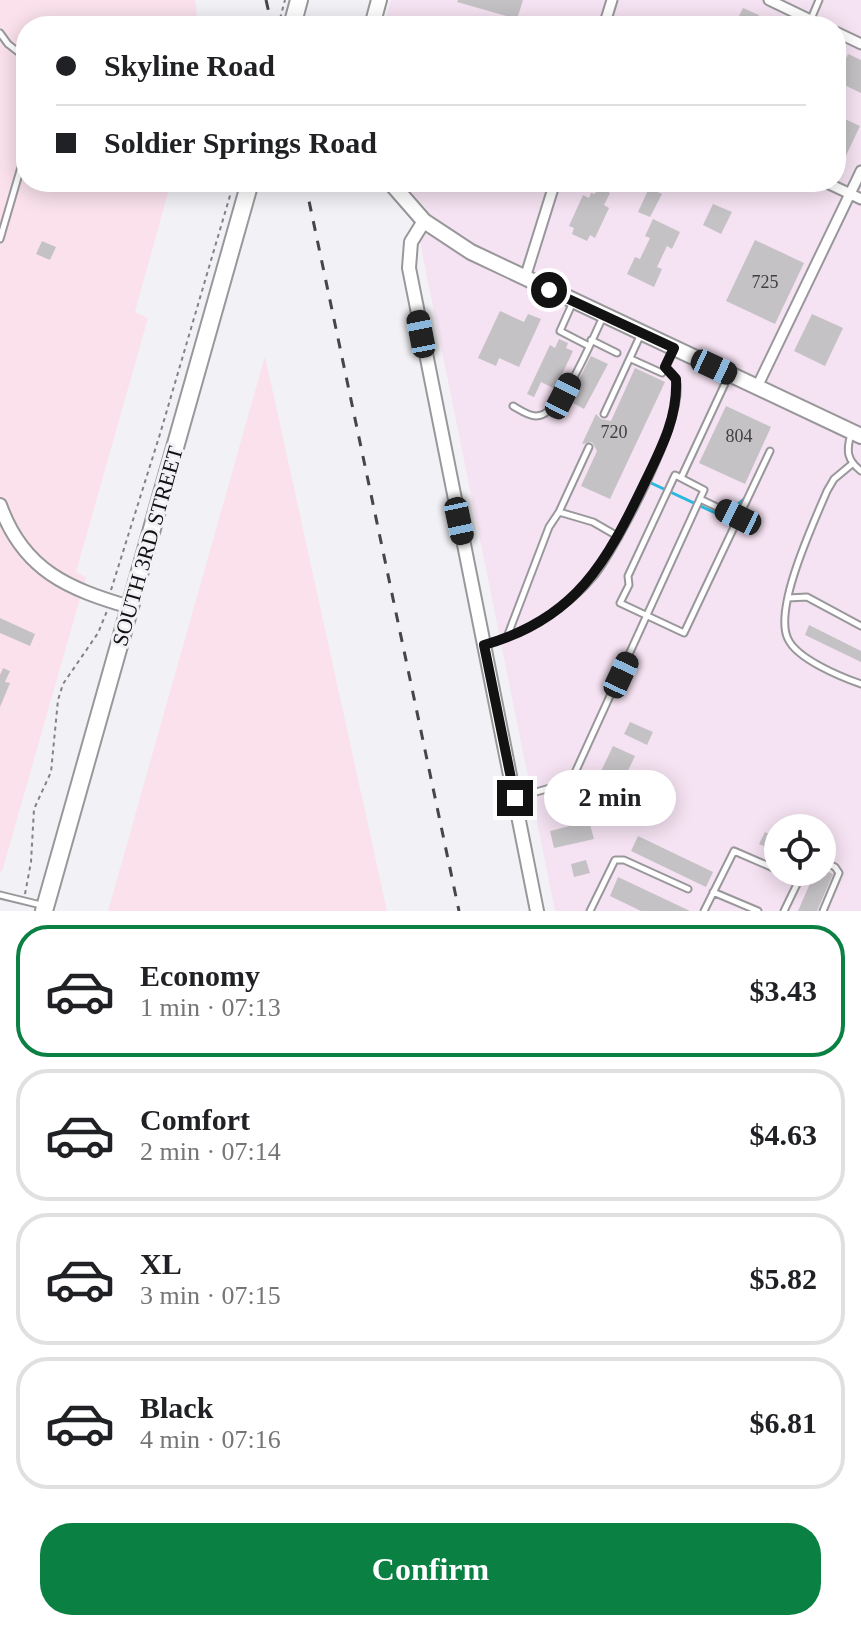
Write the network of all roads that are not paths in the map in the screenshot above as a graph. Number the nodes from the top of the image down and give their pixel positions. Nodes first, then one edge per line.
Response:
1 (769, 0) edge
2 (802, 16) edge
3 (0, 33) edge
4 (16, 50) edge
5 (861, 171) edge
6 (16, 184) edge
7 (247, 192) edge
8 (399, 192) edge
9 (552, 192) edge
10 (846, 192) edge
11 (850, 194) junction
12 (861, 199) edge
13 (424, 221) junction
14 (0, 239) edge
15 (525, 278) junction
16 (574, 301) junction
17 (604, 315) junction
18 (642, 333) junction
19 (590, 343) junction
20 (674, 348) junction
21 (617, 353) dead end
22 (631, 359) junction
23 (665, 367) junction
24 (730, 374) junction
25 (757, 387) junction
26 (513, 406) dead end
27 (604, 414) dead end
28 (857, 434) edge
29 (589, 447) dead end
30 (770, 451) dead end
31 (852, 464) junction
32 (861, 471) edge
33 (681, 478) junction
34 (700, 499) junction
35 (0, 505) edge
36 (559, 512) junction
37 (738, 517) junction
38 (619, 537) junction
39 (788, 598) junction
40 (130, 607) junction
41 (648, 616) junction
42 (861, 626) edge
43 (507, 638) junction
44 (484, 645) junction
45 (861, 684) edge
46 (515, 798) junction
47 (764, 864) edge
48 (796, 886) edge
49 (834, 886) edge
50 (688, 889) dead end
51 (713, 892) junction
52 (0, 895) edge
53 (45, 908) edge
54 (537, 911) edge
55 (590, 911) edge
56 (704, 911) edge
57 (758, 911) edge
58 (784, 911) edge
59 (823, 911) edge

1 - 2 street
3 - 4 lane
5 - 11 street
6 - 14 lane
7 - 40 highway, SOUTH 3RD STREET
8 - 13 main road
9 - 15 street
10 - 11 street
11 - 12 street
11 - 25 street
13 - 15 main road
13 - 44 street
15 - 16 main road
16 - 17 main road
16 - 19 lane
17 - 18 main road
17 - 19 lane
18 - 20 main road
18 - 22 lane
19 - 21 lane
19 - 26 lane
20 - 23 lane
20 - 24 main road
22 - 23 lane
22 - 27 lane
23 - 38 lane
24 - 25 main road
24 - 33 lane
25 - 28 main road
28 - 31 lane
29 - 36 lane
30 - 37 lane
31 - 32 lane
31 - 39 lane
33 - 34 lane
33 - 41 lane
34 - 37 lane
34 - 41 lane
35 - 40 street
36 - 38 lane
36 - 43 lane
37 - 41 lane
38 - 43 lane
39 - 42 lane
39 - 45 lane
40 - 53 highway, SOUTH 3RD STREET
41 - 46 lane
43 - 44 lane
44 - 46 street
46 - 54 street
47 - 51 lane
48 - 58 lane
49 - 59 lane
50 - 55 lane
51 - 56 lane
51 - 57 lane
52 - 53 lane

